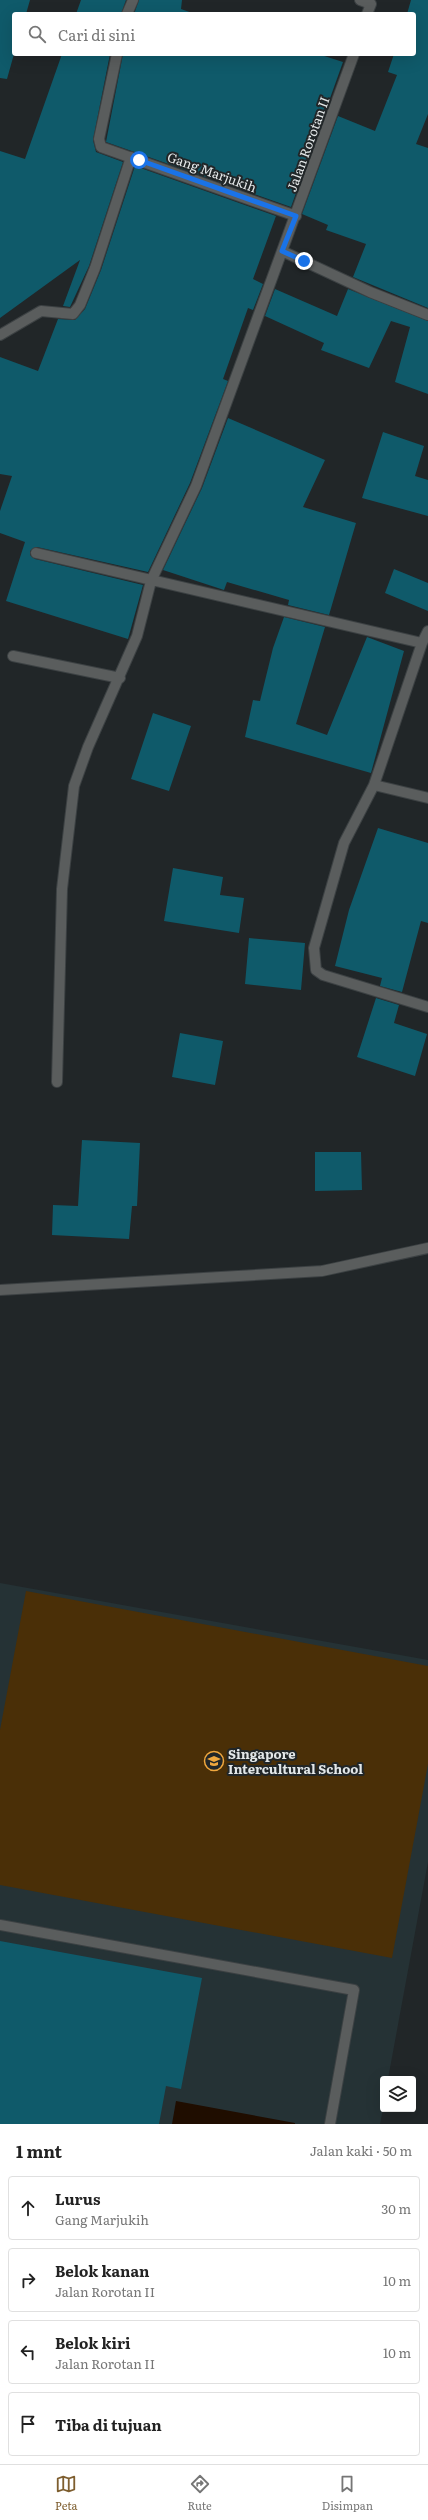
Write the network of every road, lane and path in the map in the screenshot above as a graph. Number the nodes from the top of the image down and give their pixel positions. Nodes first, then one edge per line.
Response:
1 (132, 0) edge
2 (360, 0) edge
3 (370, 6) edge
4 (128, 12) edge
5 (117, 56) edge
6 (353, 56) edge
7 (131, 157) junction
8 (296, 216) junction
9 (282, 251) junction
10 (428, 315) edge
11 (0, 335) edge
12 (36, 553) dead end
13 (151, 581) junction
14 (428, 631) edge
15 (422, 643) junction
16 (13, 656) dead end
17 (120, 678) junction
18 (374, 785) junction
19 (428, 798) edge
20 (428, 1007) edge
21 (57, 1082) dead end
22 (428, 1248) edge
23 (0, 1290) edge
24 (0, 1925) edge
25 (330, 2124) edge

1 - 4 street
2 - 3 street
5 - 7 street, Gang Marjukih
6 - 8 street, Jalan Rorotan II
7 - 8 street, Gang Marjukih
7 - 11 street
8 - 9 street, Jalan Rorotan II
9 - 10 street
9 - 13 street, Jalan Rorotan II
12 - 13 street
13 - 15 street
13 - 17 street, Jalan Rorotan II
14 - 15 street
15 - 18 street
16 - 17 street
17 - 21 street, Jalan Rorotan II
18 - 19 street
18 - 20 street
22 - 23 street
24 - 25 street

